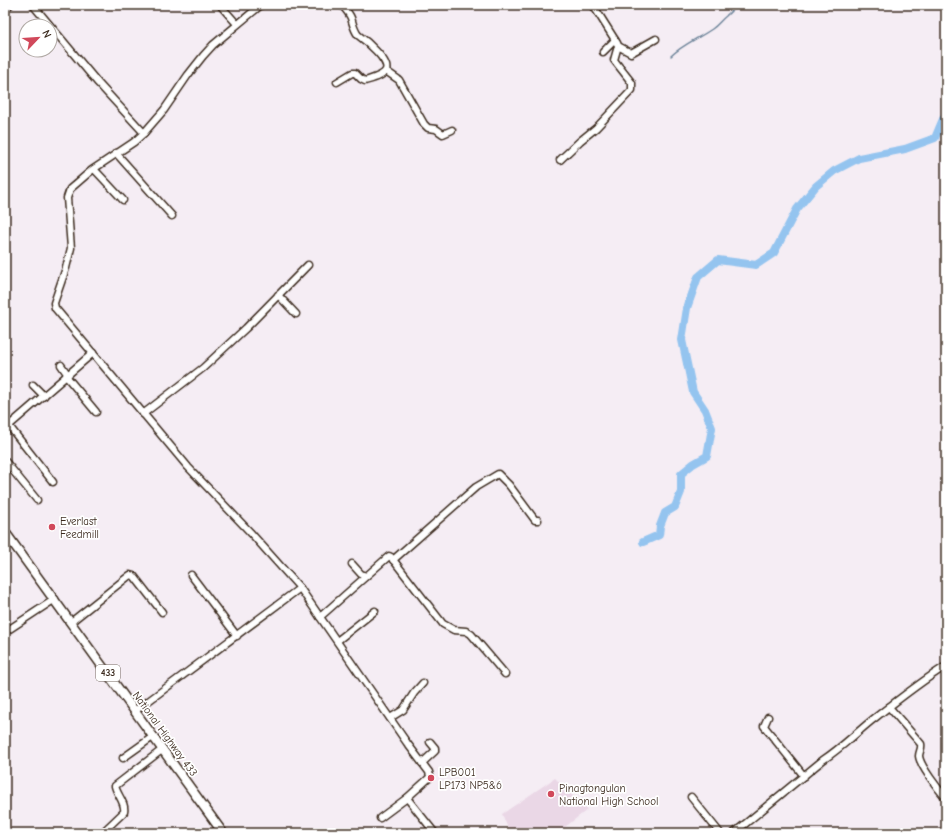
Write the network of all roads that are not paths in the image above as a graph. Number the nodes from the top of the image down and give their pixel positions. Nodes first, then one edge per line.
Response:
1 (10, 5) edge
2 (33, 5) edge
3 (220, 5) edge
4 (262, 5) edge
5 (342, 5) edge
6 (593, 5) edge
7 (5, 8) edge
8 (237, 24) junction
9 (656, 39) dead end
10 (616, 43) junction
11 (603, 52) dead end
12 (386, 71) junction
13 (336, 82) dead end
14 (452, 130) dead end
15 (144, 133) junction
16 (116, 153) junction
17 (560, 160) dead end
18 (94, 169) junction
19 (123, 200) dead end
20 (172, 216) dead end
21 (308, 265) dead end
22 (278, 295) junction
23 (296, 314) dead end
24 (93, 353) junction
25 (61, 365) dead end
26 (67, 375) junction
27 (33, 385) dead end
28 (44, 396) junction
29 (96, 412) dead end
30 (143, 414) junction
31 (7, 427) edge
32 (5, 461) edge
33 (53, 482) dead end
34 (37, 500) dead end
35 (538, 520) dead end
36 (5, 532) edge
37 (393, 560) junction
38 (352, 564) dead end
39 (191, 575) dead end
40 (366, 576) junction
41 (300, 588) junction
42 (55, 599) junction
43 (375, 611) dead end
44 (162, 612) dead end
45 (320, 617) junction
46 (71, 622) junction
47 (5, 632) edge
48 (237, 636) junction
49 (337, 641) junction
50 (946, 666) edge
51 (505, 674) dead end
52 (423, 683) dead end
53 (889, 707) junction
54 (135, 711) junction
55 (768, 717) dead end
56 (390, 718) junction
57 (154, 736) junction
58 (430, 742) dead end
59 (163, 750) junction
60 (123, 758) dead end
61 (422, 763) junction
62 (804, 776) junction
63 (691, 797) dead end
64 (407, 798) junction
65 (946, 798) edge
66 (380, 818) dead end
67 (102, 833) edge
68 (223, 833) edge
69 (435, 833) edge
70 (720, 833) edge
71 (734, 833) edge

1 - 7 street
2 - 15 street
3 - 8 street
4 - 8 street
5 - 12 street
6 - 10 street
8 - 15 street
9 - 10 street
10 - 11 street
10 - 17 street
12 - 13 street
12 - 14 street
15 - 16 street
16 - 18 street
16 - 20 street
18 - 19 street
18 - 24 street
21 - 22 street
22 - 23 street
22 - 30 street
24 - 26 street
24 - 30 street
25 - 26 street
26 - 28 street
26 - 29 street
27 - 28 street
28 - 31 street
30 - 41 street
31 - 33 street
32 - 34 street
35 - 37 street
36 - 42 main road, National Highway 433 / 433
37 - 40 street
37 - 51 street
38 - 40 street
39 - 48 street
40 - 45 street
41 - 45 street
41 - 48 street
42 - 46 main road, National Highway 433 / 433
42 - 47 street
43 - 49 street
44 - 46 street
45 - 49 street
46 - 54 main road, National Highway 433 / 433
48 - 54 street
49 - 56 street
50 - 53 street
52 - 56 street
53 - 62 street
53 - 65 street
54 - 57 main road, National Highway 433 / 433
55 - 62 street
56 - 61 street
57 - 59 main road, National Highway 433 / 433
57 - 60 street
58 - 61 street
59 - 67 street
59 - 68 main road, National Highway 433 / 433
61 - 64 street
62 - 71 street
63 - 70 street
64 - 66 street
64 - 69 street

